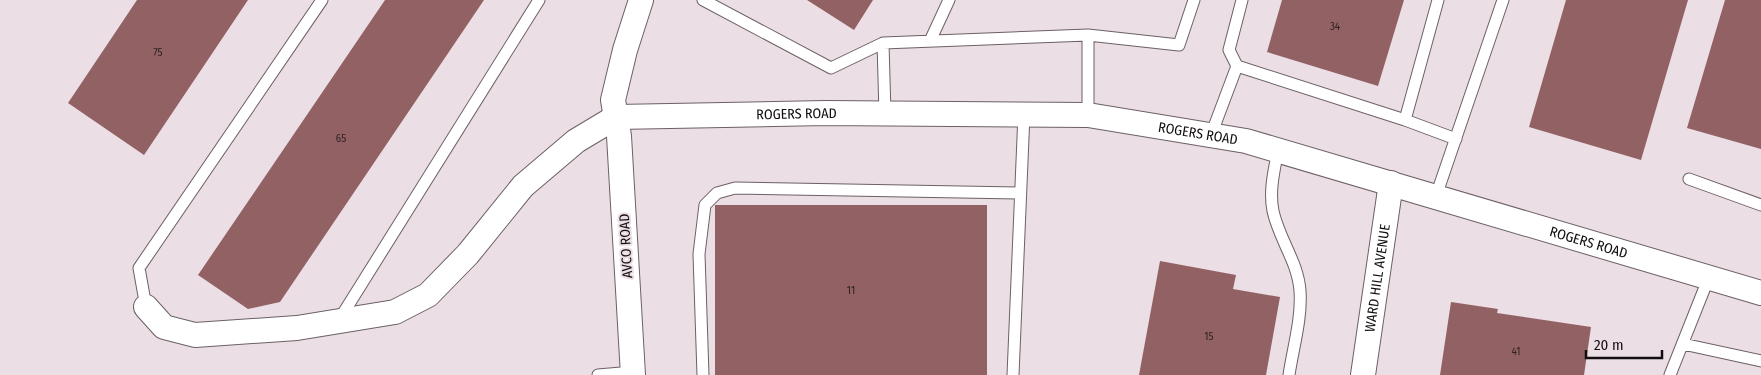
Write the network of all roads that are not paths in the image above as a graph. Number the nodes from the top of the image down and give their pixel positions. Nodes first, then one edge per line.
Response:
1 (322, 0) edge
2 (539, 0) edge
3 (640, 0) edge
4 (949, 0) edge
5 (1194, 0) edge
6 (1242, 0) edge
7 (1438, 0) edge
8 (1503, 0) edge
9 (707, 1) edge
10 (1088, 35) junction
11 (930, 41) junction
12 (883, 43) junction
13 (1237, 66) junction
14 (885, 114) junction
15 (1024, 114) junction
16 (1088, 115) junction
17 (616, 118) junction
18 (1405, 120) junction
19 (1211, 135) junction
20 (1456, 139) junction
21 (1278, 150) junction
22 (1689, 179) dead end
23 (1391, 183) junction
24 (1020, 193) junction
25 (1436, 196) junction
26 (1761, 205) edge
27 (1710, 277) junction
28 (1761, 292) edge
29 (146, 307) joint
30 (338, 321) junction
31 (1682, 344) junction
32 (1761, 361) edge
33 (633, 374) edge
34 (598, 375) edge
35 (703, 375) edge
36 (1013, 375) edge
37 (1289, 375) edge
38 (1363, 375) edge
39 (1670, 375) edge

1 - 29 lane
2 - 30 lane
3 - 17 street, AVCO ROAD
4 - 11 lane
5 - 10 lane
6 - 13 lane
7 - 18 lane
8 - 20 lane
9 - 12 lane
10 - 11 lane
10 - 16 lane
11 - 12 lane
12 - 14 lane
13 - 18 lane
13 - 19 lane
14 - 15 street, ROGERS ROAD
14 - 17 street, ROGERS ROAD
15 - 16 street, ROGERS ROAD
15 - 24 lane
16 - 19 street, ROGERS ROAD
17 - 30 street
17 - 33 street, AVCO ROAD
18 - 20 lane
19 - 21 street, ROGERS ROAD
20 - 25 lane
21 - 23 street, ROGERS ROAD
21 - 37 lane
22 - 26 lane
23 - 25 street, ROGERS ROAD
23 - 38 street, WARD HILL AVENUE
24 - 35 lane
24 - 36 lane
25 - 27 street, ROGERS ROAD
27 - 28 street, ROGERS ROAD
27 - 31 lane
29 - 30 street
31 - 32 lane
31 - 39 lane
33 - 34 lane

